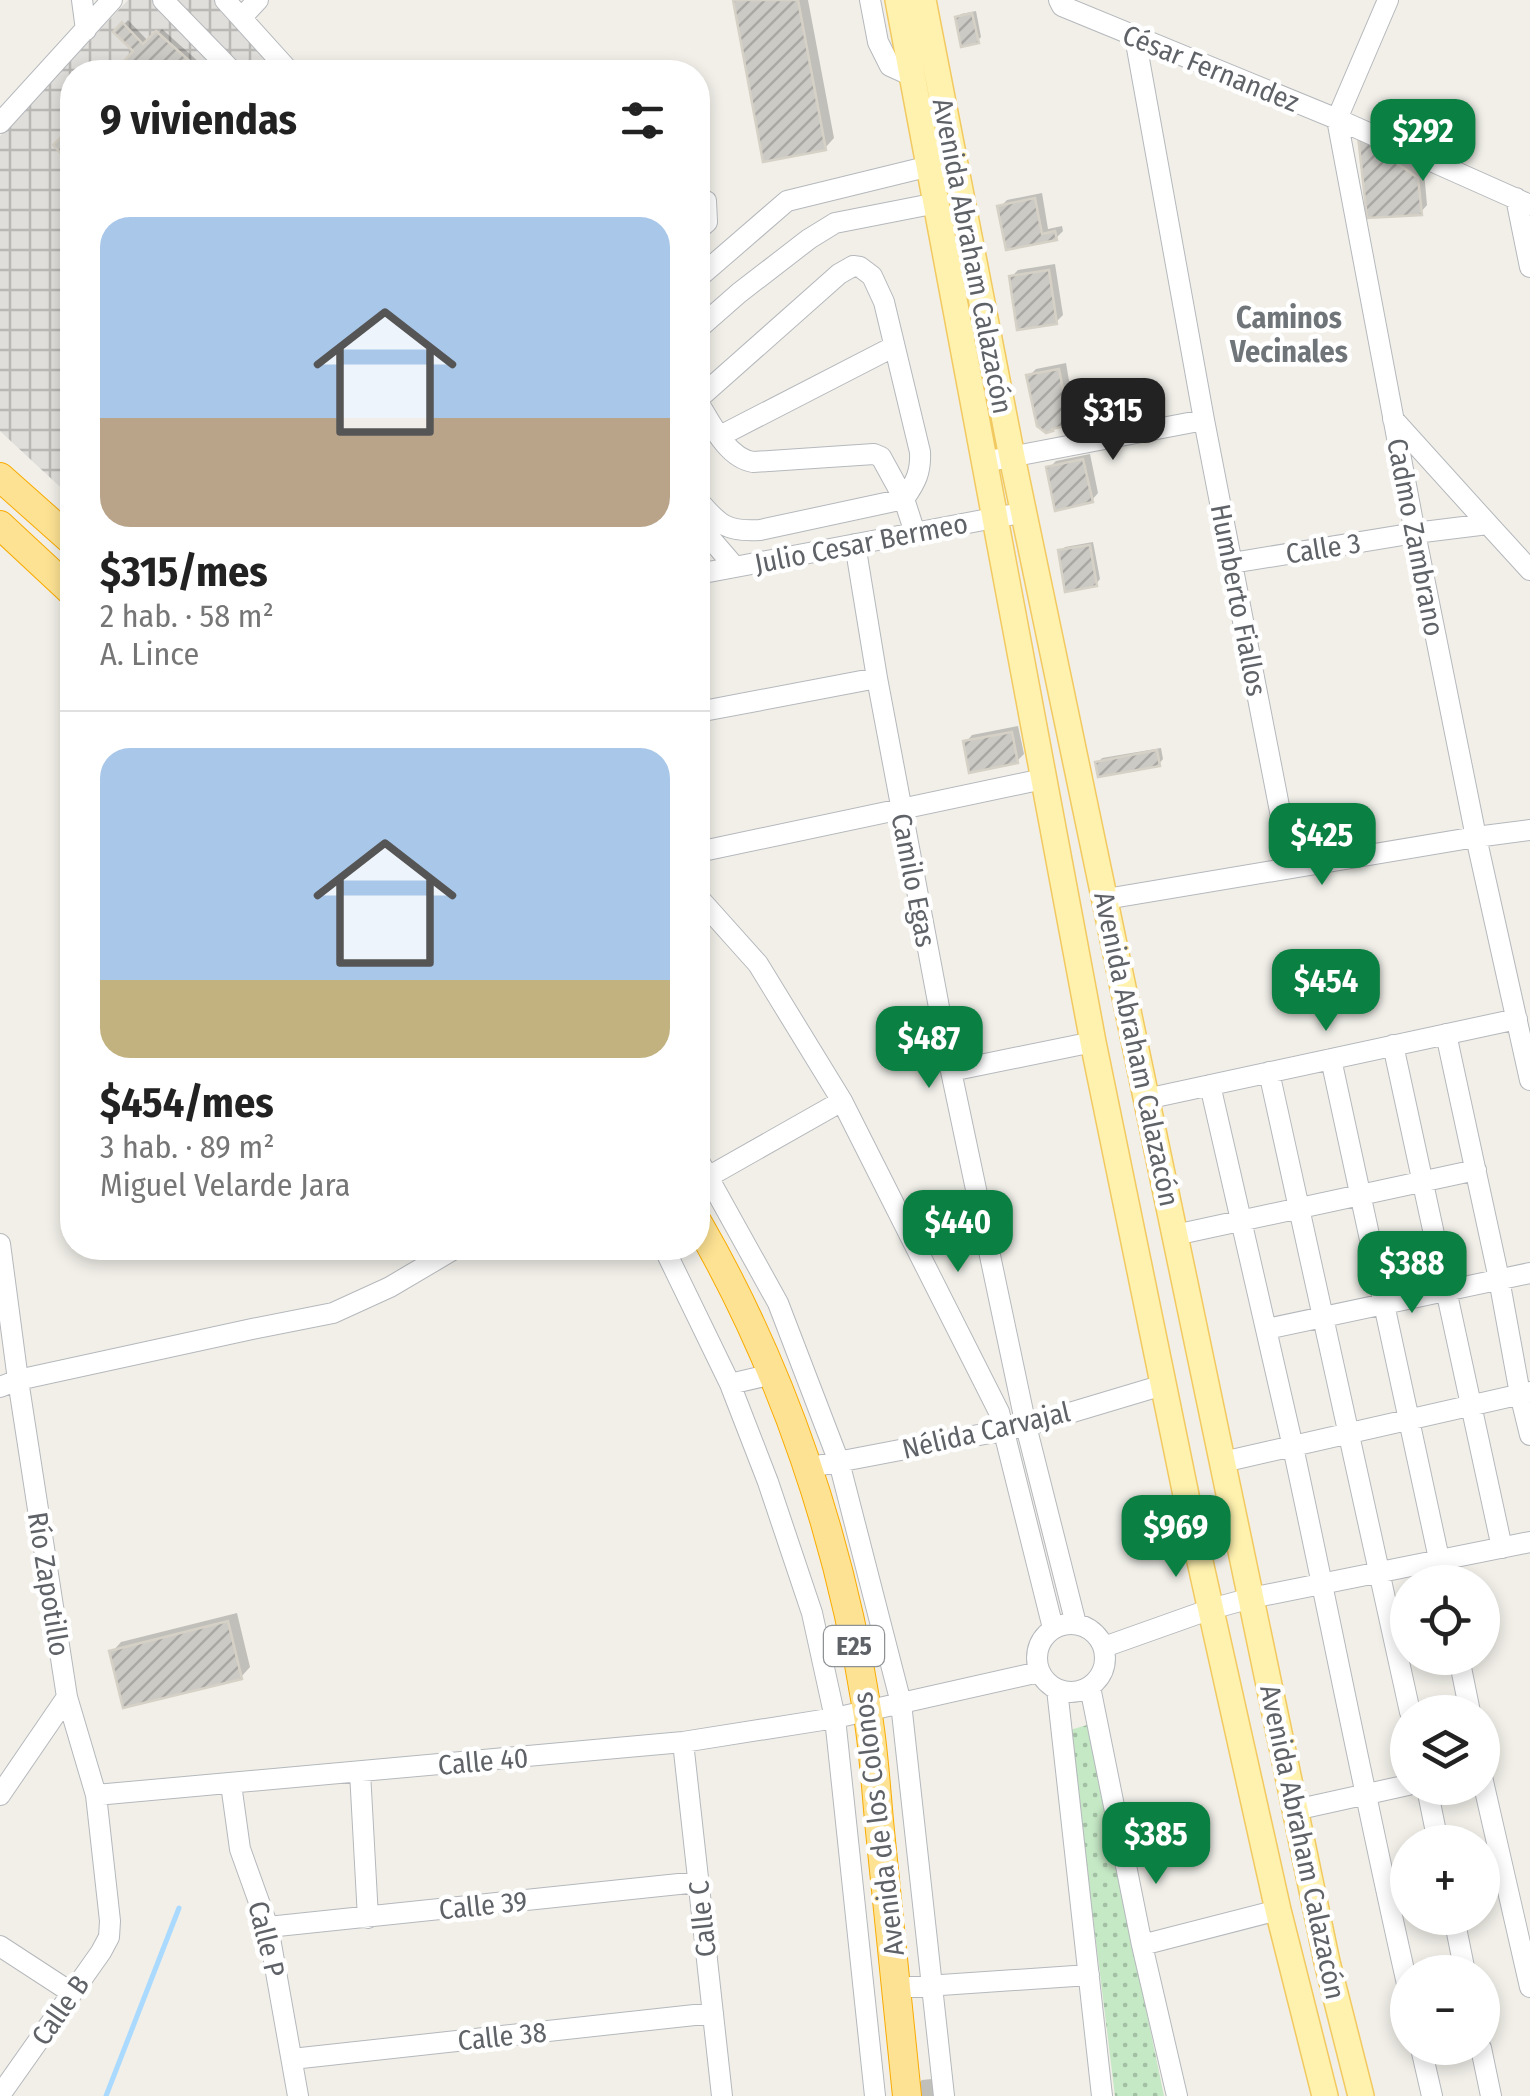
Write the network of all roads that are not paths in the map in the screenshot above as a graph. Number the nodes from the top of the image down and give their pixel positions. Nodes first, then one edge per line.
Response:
1 (82, 0) edge
2 (112, 0) edge
3 (163, 0) edge
4 (226, 0) edge
5 (258, 0) edge
6 (870, 0) edge
7 (898, 0) edge
8 (924, 0) edge
9 (1059, 0) edge
10 (1388, 0) edge
11 (240, 18) junction
12 (86, 30) junction
13 (1135, 37) junction
14 (221, 60) edge
15 (279, 60) edge
16 (912, 76) junction
17 (1337, 120) junction
18 (0, 122) edge
19 (930, 166) junction
20 (1523, 202) edge
21 (937, 203) junction
22 (1530, 267) edge
23 (710, 268) edge
24 (710, 318) edge
25 (893, 347) junction
26 (710, 389) edge
27 (1392, 418) junction
28 (710, 420) edge
29 (1204, 420) junction
30 (720, 436) junction
31 (1012, 457) junction
32 (984, 462) junction
33 (0, 476) edge
34 (904, 498) junction
35 (1024, 513) junction
36 (710, 514) edge
37 (993, 518) junction
38 (1488, 524) junction
39 (0, 525) edge
40 (60, 530) edge
41 (914, 533) junction
42 (1415, 533) junction
43 (710, 538) edge
44 (855, 544) junction
45 (1232, 562) junction
46 (735, 567) junction
47 (1530, 570) edge
48 (710, 572) edge
49 (60, 581) edge
50 (876, 678) junction
51 (710, 710) edge
52 (1043, 779) junction
53 (900, 809) junction
54 (1530, 830) edge
55 (1476, 837) junction
56 (710, 849) edge
57 (1290, 868) junction
58 (1106, 899) junction
59 (710, 910) edge
60 (1516, 1019) junction
61 (1446, 1034) junction
62 (1093, 1042) junction
63 (1394, 1045) junction
64 (1331, 1059) junction
65 (951, 1071) junction
66 (1269, 1072) junction
67 (1530, 1080) edge
68 (1210, 1085) junction
69 (1146, 1099) junction
70 (842, 1101) junction
71 (710, 1168) edge
72 (1476, 1170) junction
73 (1423, 1181) junction
74 (710, 1188) edge
75 (1360, 1194) junction
76 (1298, 1208) junction
77 (1241, 1220) junction
78 (1175, 1235) junction
79 (0, 1244) edge
80 (710, 1246) edge
81 (435, 1260) edge
82 (670, 1260) edge
83 (1530, 1273) edge
84 (1500, 1279) junction
85 (1446, 1291) junction
86 (1384, 1304) junction
87 (1322, 1318) junction
88 (1267, 1330) junction
89 (773, 1374) junction
90 (9, 1384) edge
91 (730, 1384) junction
92 (1163, 1385) junction
93 (1525, 1393) edge
94 (1471, 1406) junction
95 (1409, 1420) junction
96 (1026, 1426) junction
97 (1004, 1430) junction
98 (1347, 1434) junction
99 (1530, 1435) edge
100 (1292, 1446) junction
101 (839, 1462) junction
102 (1223, 1462) junction
103 (806, 1468) junction
104 (1530, 1542) edge
105 (1502, 1548) junction
106 (1440, 1560) junction
107 (1441, 1565) edge
108 (1377, 1573) junction
109 (1322, 1584) junction
110 (1251, 1598) junction
111 (1211, 1609) junction
112 (1076, 1624) junction
113 (1053, 1628) junction
114 (1104, 1647) junction
115 (1039, 1672) junction
116 (1090, 1687) junction
117 (1057, 1689) junction
118 (1406, 1695) edge
119 (67, 1697) junction
120 (901, 1703) junction
121 (868, 1710) junction
122 (836, 1718) junction
123 (683, 1742) junction
124 (360, 1772) junction
125 (230, 1784) junction
126 (1390, 1789) edge
127 (0, 1795) edge
128 (96, 1795) junction
129 (1364, 1795) junction
130 (1488, 1805) edge
131 (1296, 1810) junction
132 (698, 1882) junction
133 (854, 1910) junction
134 (1278, 1910) junction
135 (889, 1912) junction
136 (368, 1918) junction
137 (110, 1922) joint
138 (268, 1927) junction
139 (1142, 1945) junction
140 (0, 1946) edge
141 (1400, 1955) edge
142 (1088, 1975) junction
143 (932, 1985) junction
144 (1530, 1987) edge
145 (896, 1988) junction
146 (72, 1993) junction
147 (713, 2013) junction
148 (292, 2058) junction
149 (871, 2064) junction
150 (1425, 2065) edge
151 (1485, 2065) edge
152 (906, 2082) edge
153 (0, 2094) edge
154 (298, 2096) edge
155 (722, 2096) edge
156 (875, 2096) edge
157 (944, 2096) edge
158 (1102, 2096) edge
159 (1176, 2096) edge
160 (1324, 2096) edge
161 (1361, 2096) edge
162 (1432, 2096) edge
163 (1491, 2096) edge

1 - 12 street
2 - 12 street
3 - 14 street
4 - 11 street
5 - 11 street
6 - 16 street
7 - 16 main road, Avenida Abraham Calazacón
8 - 31 main road, Avenida Abraham Calazacón
9 - 13 street, César Fernandez
10 - 17 street
11 - 15 street
12 - 18 street
13 - 17 street, César Fernandez
13 - 29 street, Humberto Fiallos
16 - 19 main road, Avenida Abraham Calazacón
17 - 20 street, César Fernandez
17 - 27 street, Cadmo Zambrano
19 - 21 main road, Avenida Abraham Calazacón
19 - 23 street
20 - 22 street
21 - 24 street
21 - 32 main road, Avenida Abraham Calazacón
25 - 26 street
25 - 30 street
25 - 34 street
27 - 38 street
27 - 42 street, Cadmo Zambrano
28 - 30 street
29 - 31 street
29 - 45 street, Humberto Fiallos
30 - 34 street
31 - 32 street
31 - 35 main road, Avenida Abraham Calazacón
32 - 37 main road, Avenida Abraham Calazacón
33 - 40 highway
34 - 36 street
34 - 41 street
35 - 37 street, Julio Cesar Bermeo
35 - 58 main road, Avenida Abraham Calazacón
37 - 41 street, Julio Cesar Bermeo
37 - 52 main road, Avenida Abraham Calazacón
38 - 42 street, Calle 3
38 - 47 street
39 - 49 highway
41 - 44 street, Julio Cesar Bermeo
42 - 45 street, Calle 3
42 - 55 street, Cadmo Zambrano
43 - 46 street
44 - 46 street, Julio Cesar Bermeo
44 - 50 street, Camilo Egas
45 - 57 street, Humberto Fiallos
46 - 48 street, Julio Cesar Bermeo
50 - 51 street
50 - 53 street, Camilo Egas
52 - 53 street
52 - 62 main road, Avenida Abraham Calazacón
53 - 56 street
53 - 65 street, Camilo Egas
54 - 55 street
55 - 57 street
55 - 60 street, Cadmo Zambrano
57 - 58 street
58 - 69 main road, Avenida Abraham Calazacón
59 - 70 street
60 - 61 street
60 - 67 street, Cadmo Zambrano
61 - 63 street
61 - 72 street
62 - 65 street
62 - 92 main road, Avenida Abraham Calazacón
63 - 64 street
63 - 73 street
64 - 66 street
64 - 75 street
65 - 96 street, Camilo Egas
66 - 68 street
66 - 76 street
68 - 69 street
68 - 77 street
69 - 78 main road, Avenida Abraham Calazacón
70 - 71 street
70 - 97 street
72 - 73 street
72 - 84 street
73 - 75 street
73 - 85 street
74 - 101 street
75 - 76 street
75 - 86 street
76 - 77 street
76 - 87 street
77 - 78 street
77 - 88 street
78 - 102 main road, Avenida Abraham Calazacón
79 - 90 street, Río Zapotillo
80 - 89 highway, Avenida de los Colonos / E25
81 - 90 street
82 - 91 street
83 - 84 street
84 - 85 street
84 - 93 street
85 - 86 street
85 - 94 street
86 - 87 street
86 - 95 street
87 - 88 street
87 - 98 street
88 - 100 street
89 - 91 street
89 - 103 highway, Avenida de los Colonos / E25
90 - 119 street, Río Zapotillo
91 - 122 street
92 - 96 street, Nélida Carvajal
92 - 111 main road, Avenida Abraham Calazacón
93 - 94 street
93 - 99 street
94 - 95 street
94 - 105 street
95 - 98 street
95 - 106 street
96 - 97 street, Nélida Carvajal
96 - 112 street, Camilo Egas
97 - 101 street, Nélida Carvajal
97 - 113 street
98 - 100 street
98 - 108 street
100 - 102 street
100 - 109 street
101 - 103 street, Nélida Carvajal
101 - 120 street
102 - 110 main road, Avenida Abraham Calazacón
103 - 121 highway, Avenida de los Colonos / E25
104 - 105 street
105 - 106 street
106 - 107 street
106 - 108 street
108 - 109 street
108 - 118 street
109 - 110 street
109 - 129 street
110 - 111 street
110 - 131 main road, Avenida Abraham Calazacón
111 - 114 street
111 - 134 main road, Avenida Abraham Calazacón
112 - 113 street
112 - 114 street
113 - 115 street
114 - 116 street
115 - 117 street
115 - 120 street, Calle 40
116 - 117 street
116 - 139 street
117 - 142 street
119 - 127 street
119 - 128 street, Río Zapotillo
120 - 121 street, Calle 40
120 - 143 street
121 - 122 street, Calle 40
121 - 135 highway, Avenida de los Colonos / E25
122 - 123 street, Calle 40
122 - 133 street
123 - 124 street, Calle 40
123 - 132 street, Calle C
124 - 125 street, Calle 40
124 - 136 street
125 - 128 street, Calle 40
125 - 138 street, Calle P
126 - 129 street
128 - 137 street, Río Zapotillo
129 - 131 street
129 - 141 street
130 - 144 street
131 - 161 main road, Avenida Abraham Calazacón
132 - 136 street, Calle 39
132 - 147 street, Calle C
133 - 135 street
133 - 149 street
134 - 139 street
134 - 160 main road, Avenida Abraham Calazacón
135 - 145 highway, Avenida de los Colonos / E25
136 - 138 street, Calle 39
137 - 146 street, Calle B
138 - 148 street, Calle P
139 - 159 street
140 - 146 street
142 - 143 street
142 - 158 street
143 - 145 street
143 - 157 street
145 - 152 highway, Avenida de los Colonos / E25
146 - 153 street, Calle B
147 - 148 street, Calle 38
147 - 155 street, Calle C
148 - 154 street, Calle P
149 - 152 street
149 - 156 street
150 - 162 street
151 - 163 street

